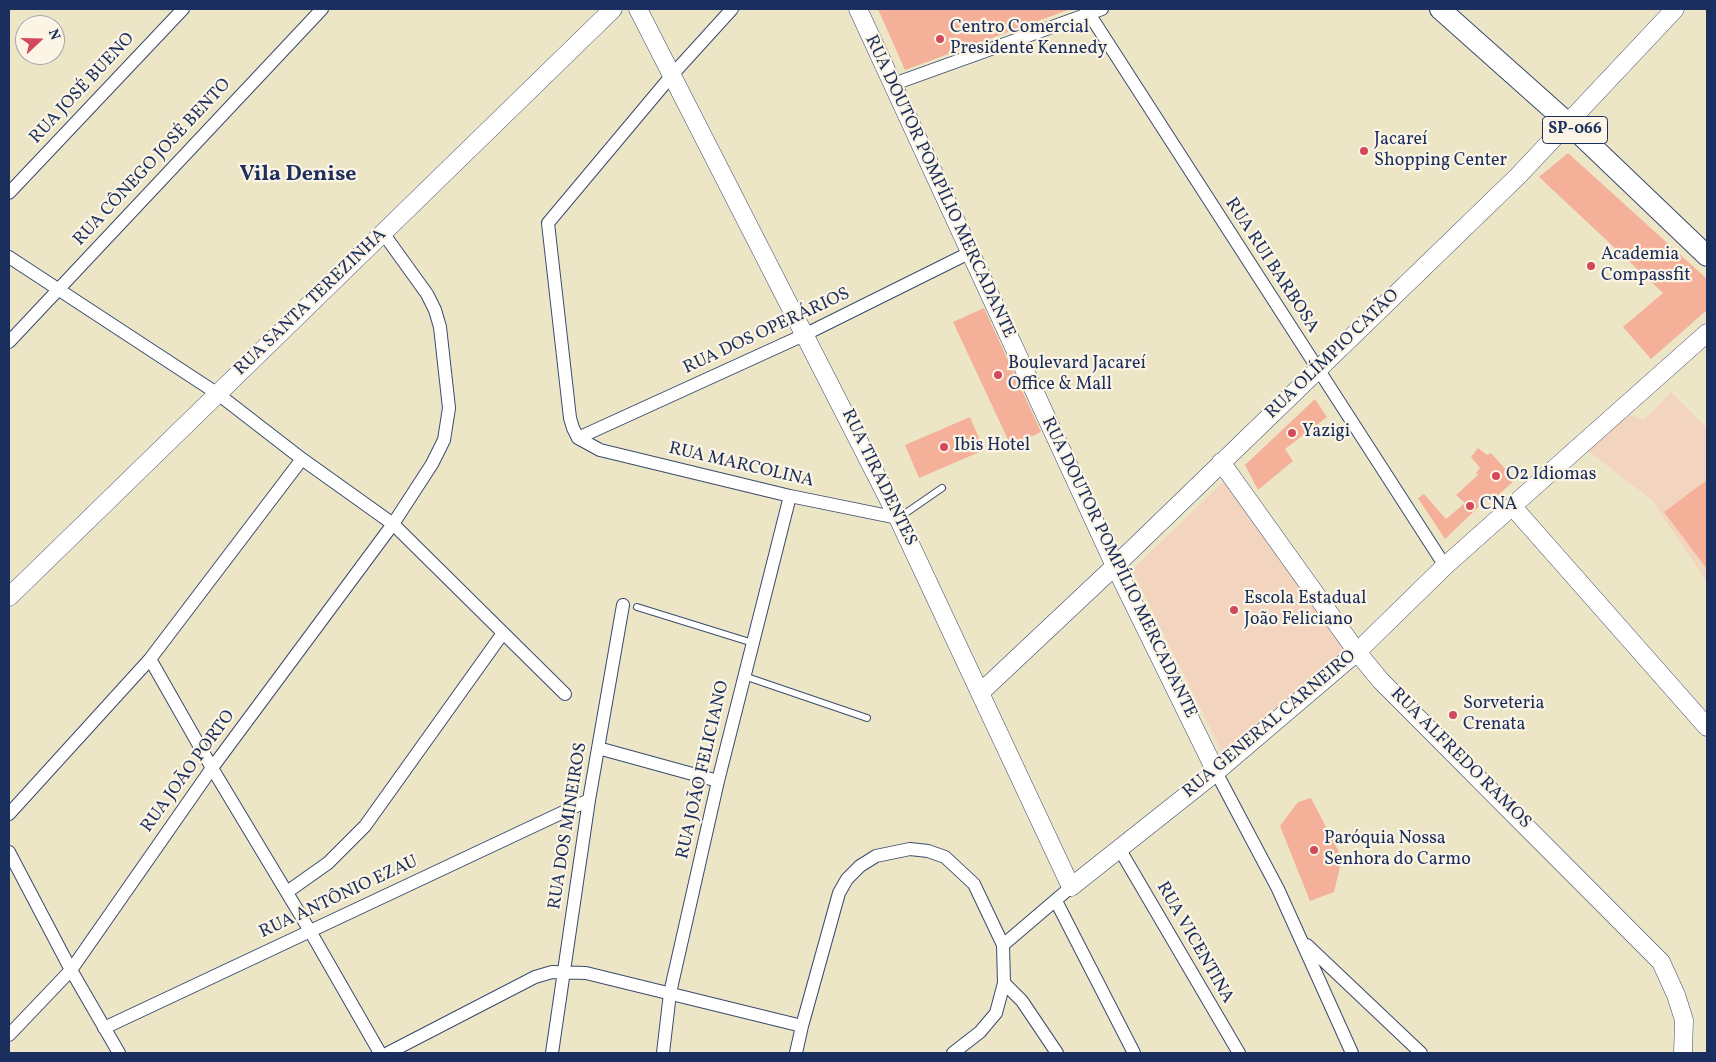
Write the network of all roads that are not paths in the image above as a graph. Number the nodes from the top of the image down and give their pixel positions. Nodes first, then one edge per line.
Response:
1 (183, 9) edge
2 (322, 9) edge
3 (614, 9) edge
4 (638, 9) edge
5 (732, 9) edge
6 (858, 9) edge
7 (1102, 9) edge
8 (1440, 9) edge
9 (1675, 9) edge
10 (1088, 11) edge
11 (672, 74) junction
12 (891, 85) junction
13 (1569, 124) junction
14 (9, 193) edge
15 (383, 233) junction
16 (969, 253) junction
17 (1707, 256) edge
18 (9, 257) edge
19 (58, 289) junction
20 (1707, 333) edge
21 (806, 334) junction
22 (9, 342) edge
23 (1317, 370) junction
24 (218, 394) junction
25 (578, 438) junction
26 (302, 458) junction
27 (1221, 462) junction
28 (942, 488) dead end
29 (790, 496) junction
30 (1513, 507) junction
31 (898, 518) junction
32 (394, 524) junction
33 (1115, 566) junction
34 (1445, 566) junction
35 (9, 597) edge
36 (623, 605) dead end
37 (637, 608) dead end
38 (503, 633) junction
39 (753, 642) junction
40 (1358, 652) junction
41 (150, 660) junction
42 (744, 676) junction
43 (981, 692) junction
44 (566, 694) dead end
45 (867, 718) dead end
46 (1707, 727) edge
47 (598, 748) junction
48 (212, 768) junction
49 (1216, 772) junction
50 (718, 781) junction
51 (590, 800) junction
52 (9, 814) edge
53 (1120, 850) junction
54 (9, 852) edge
55 (1071, 887) junction
56 (287, 892) junction
57 (1056, 901) junction
58 (310, 931) junction
59 (1300, 939) junction
60 (1003, 945) junction
61 (71, 970) junction
62 (565, 972) junction
63 (1004, 983) junction
64 (670, 993) junction
65 (802, 1026) junction
66 (104, 1028) junction
67 (9, 1035) edge
68 (119, 1053) edge
69 (380, 1053) edge
70 (388, 1053) edge
71 (552, 1053) edge
72 (664, 1053) edge
73 (796, 1053) edge
74 (953, 1053) edge
75 (1057, 1053) edge
76 (1134, 1053) edge
77 (1239, 1053) edge
78 (1352, 1053) edge
79 (1421, 1053) edge
80 (1683, 1053) edge

1 - 14 street, RUA JOSÉ BUENO
2 - 19 street, RUA CÔNEGO JOSÉ BENTO
3 - 15 main road, RUA SANTA TEREZINHA
4 - 11 main road, RUA TIRADENTES
5 - 11 street
6 - 12 main road, RUA DOUTOR POMPÍLIO MERCADANTE
7 - 10 street
8 - 13 main road, SP-066
9 - 13 main road, RUA OLÍMPIO CATÃO
10 - 12 street
10 - 23 street, RUA RUI BARBOSA
11 - 21 main road, RUA TIRADENTES
11 - 25 street
12 - 16 main road, RUA DOUTOR POMPÍLIO MERCADANTE
13 - 17 main road, SP-066
13 - 23 main road, RUA OLÍMPIO CATÃO
15 - 24 main road, RUA SANTA TEREZINHA
15 - 32 street, RUA JOÃO PORTO
16 - 21 street, RUA DOS OPERÁRIOS
16 - 33 main road, RUA DOUTOR POMPÍLIO MERCADANTE
18 - 19 street
19 - 22 street, RUA CÔNEGO JOSÉ BENTO
19 - 24 street
20 - 30 main road, RUA GENERAL CARNEIRO
21 - 25 street, RUA DOS OPERÁRIOS
21 - 31 main road, RUA TIRADENTES
23 - 27 main road, RUA OLÍMPIO CATÃO
23 - 34 street, RUA RUI BARBOSA
24 - 26 street
24 - 35 main road, RUA SANTA TEREZINHA
25 - 29 street, RUA MARCOLINA
26 - 32 street
26 - 41 street
27 - 33 main road, RUA OLÍMPIO CATÃO
27 - 40 main road, RUA ALFREDO RAMOS
28 - 31 lane
29 - 31 street, RUA MARCOLINA
29 - 39 street, RUA JOÃO FELICIANO
30 - 34 main road, RUA GENERAL CARNEIRO
30 - 46 main road
31 - 43 main road, RUA TIRADENTES
32 - 38 street
32 - 48 street, RUA JOÃO PORTO
33 - 43 main road, RUA OLÍMPIO CATÃO
33 - 49 main road, RUA DOUTOR POMPÍLIO MERCADANTE
34 - 40 main road, RUA GENERAL CARNEIRO
36 - 47 street, RUA DOS MINEIROS
37 - 39 lane
38 - 44 street
38 - 56 street
39 - 42 street, RUA JOÃO FELICIANO
40 - 49 main road, RUA GENERAL CARNEIRO
40 - 80 main road, RUA ALFREDO RAMOS
41 - 48 street
41 - 52 street
42 - 45 lane
42 - 50 street, RUA JOÃO FELICIANO
43 - 55 main road, RUA TIRADENTES
47 - 50 street
47 - 51 street, RUA DOS MINEIROS
48 - 56 street
48 - 61 street, RUA JOÃO PORTO
49 - 53 main road, RUA GENERAL CARNEIRO
49 - 59 street
50 - 64 street, RUA JOÃO FELICIANO
51 - 58 street, RUA ANTÔNIO EZAU
51 - 62 street, RUA DOS MINEIROS
53 - 55 main road, RUA GENERAL CARNEIRO
53 - 77 street, RUA VICENTINA
54 - 61 street
55 - 57 street
56 - 58 street
57 - 60 street
57 - 76 street
58 - 66 street, RUA ANTÔNIO EZAU
58 - 69 street
59 - 78 street
59 - 79 street
60 - 63 street
60 - 65 street
61 - 66 street
61 - 67 street, RUA JOÃO PORTO
62 - 64 street
62 - 70 street
62 - 71 street, RUA DOS MINEIROS
63 - 74 street
63 - 75 street
64 - 65 street
64 - 72 street, RUA JOÃO FELICIANO
65 - 73 street
66 - 68 street

